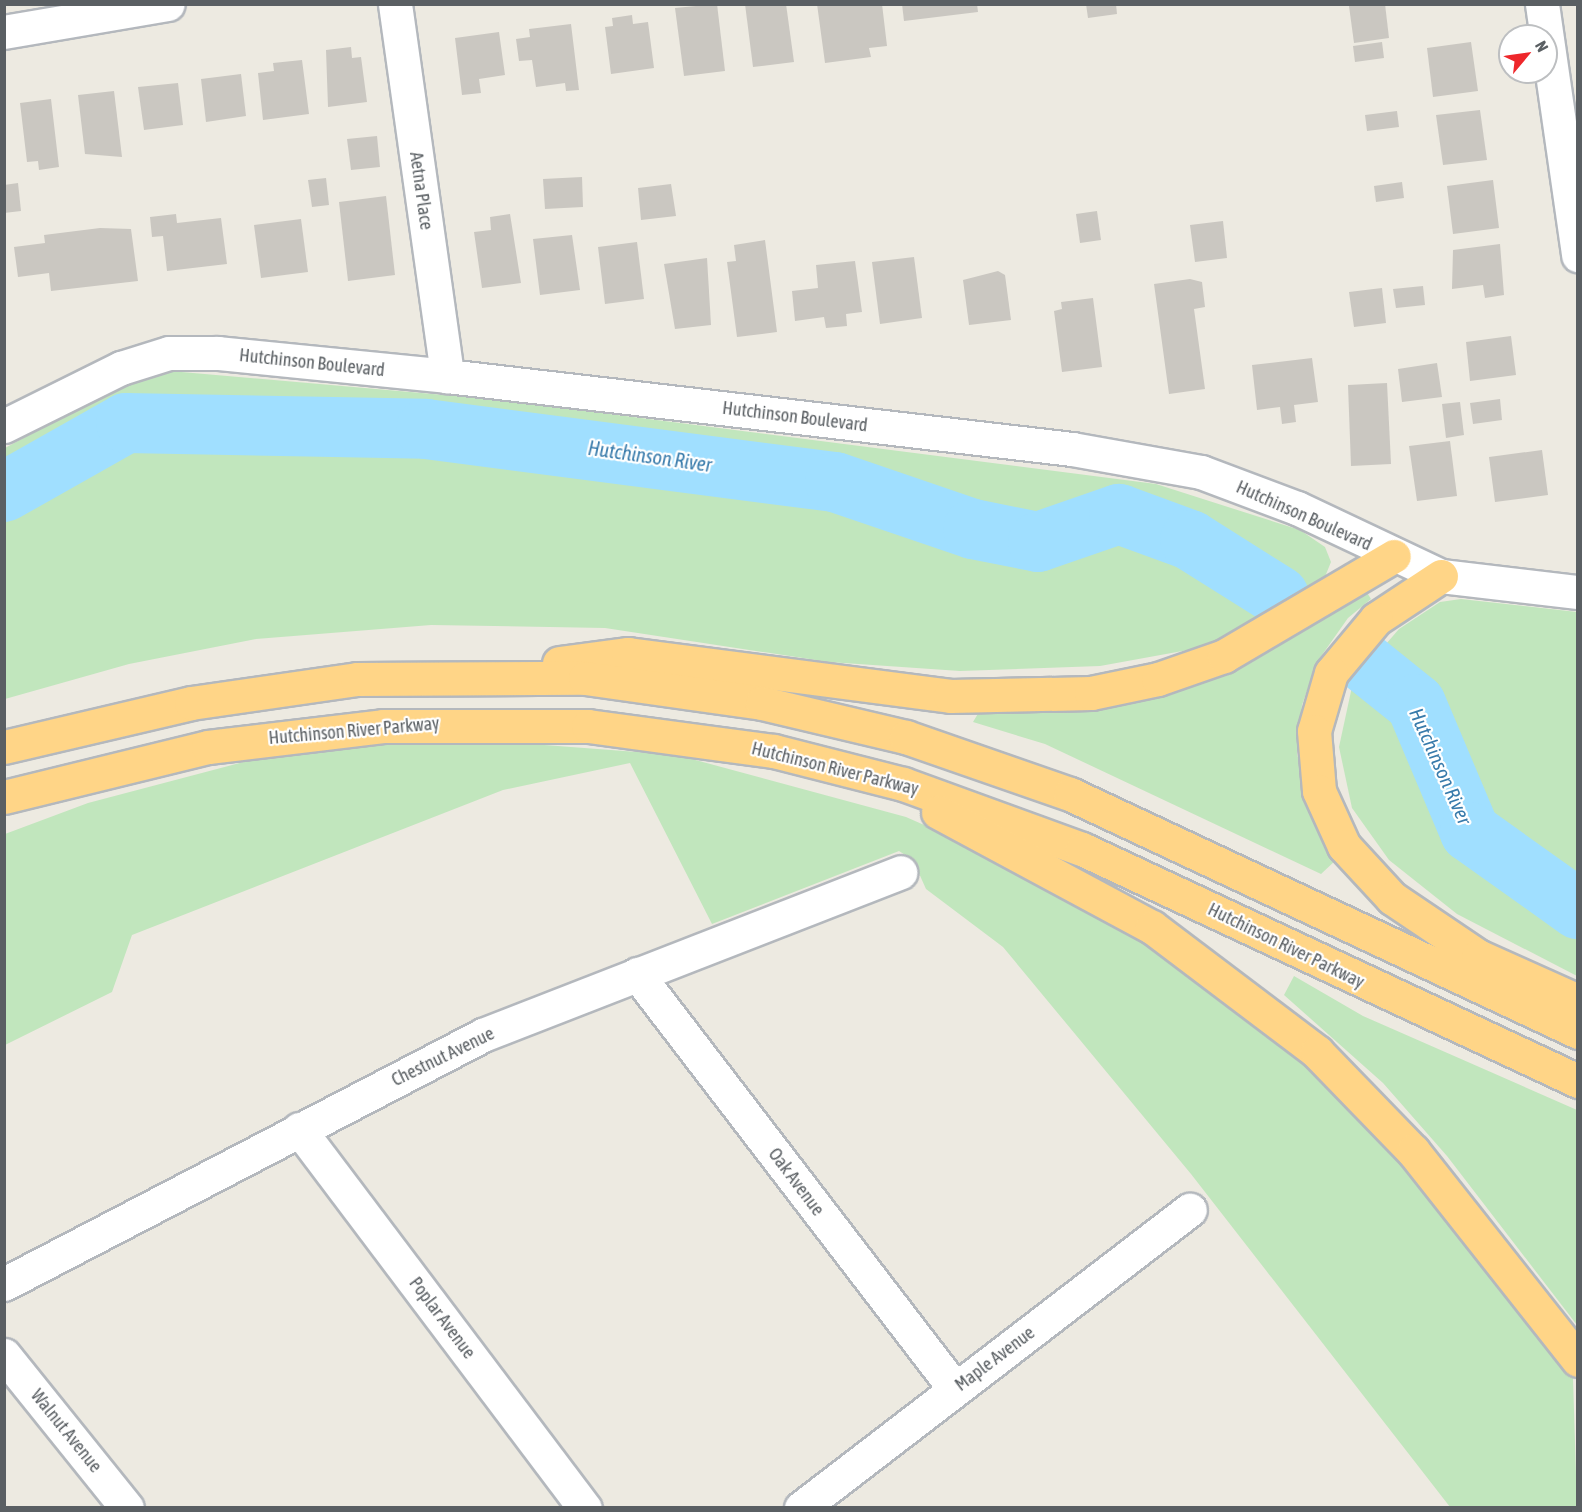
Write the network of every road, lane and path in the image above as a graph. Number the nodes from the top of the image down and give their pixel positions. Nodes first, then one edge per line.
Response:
1 (168, 4) edge
2 (395, 4) edge
3 (1542, 4) edge
4 (4, 32) edge
5 (1578, 255) edge
6 (447, 376) junction
7 (4, 426) edge
8 (1394, 556) junction
9 (1441, 576) junction
10 (1578, 592) edge
11 (454, 675) junction
12 (4, 747) edge
13 (856, 770) junction
14 (4, 798) edge
15 (900, 872) dead end
16 (636, 974) junction
17 (1578, 1002) edge
18 (1578, 1032) edge
19 (1578, 1081) edge
20 (299, 1129) junction
21 (1190, 1210) dead end
22 (4, 1284) edge
23 (4, 1355) edge
24 (1578, 1360) edge
25 (955, 1389) junction
26 (127, 1508) edge
27 (585, 1508) edge
28 (801, 1508) edge

1 - 4 street
2 - 6 street, Aetna Place
3 - 5 street
6 - 7 street, Hutchinson Boulevard
6 - 8 street, Hutchinson Boulevard
8 - 9 street, Hutchinson Boulevard
8 - 11 highway
9 - 10 street, Hutchinson Boulevard
9 - 17 highway
11 - 12 highway
11 - 18 highway
13 - 14 highway, Hutchinson River Parkway
13 - 19 highway, Hutchinson River Parkway
13 - 24 highway
15 - 16 street, Chestnut Avenue
16 - 20 street, Chestnut Avenue
16 - 25 street, Oak Avenue
20 - 22 street, Chestnut Avenue
20 - 27 street, Poplar Avenue
21 - 25 street, Maple Avenue
23 - 26 street, Walnut Avenue
25 - 28 street, Maple Avenue

